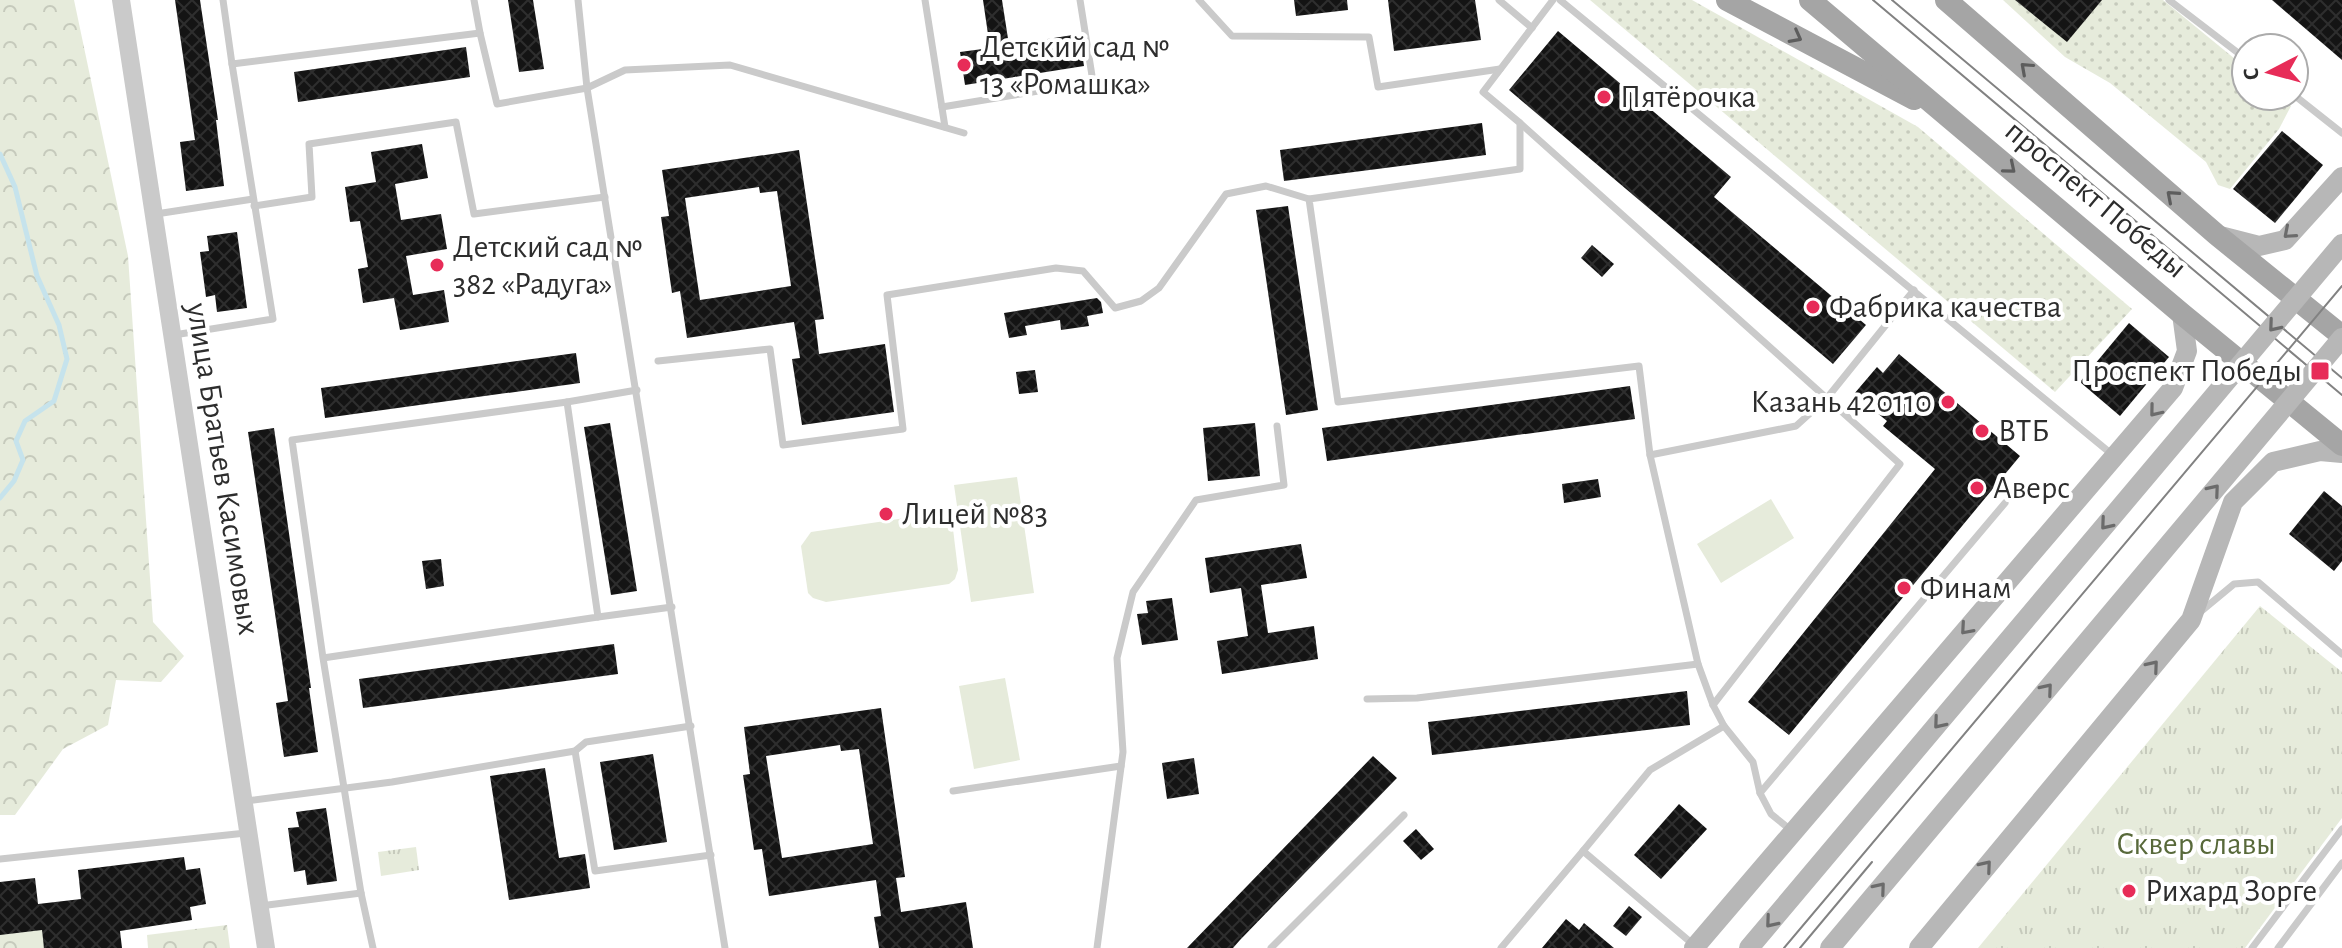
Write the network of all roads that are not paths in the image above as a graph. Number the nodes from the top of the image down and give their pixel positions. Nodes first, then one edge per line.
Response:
1 (121, 0) edge
2 (223, 0) edge
3 (474, 0) edge
4 (578, 0) edge
5 (925, 0) edge
6 (1080, 0) edge
7 (1199, 0) edge
8 (1499, 0) edge
9 (1553, 0) edge
10 (1560, 0) edge
11 (1727, 0) edge
12 (1810, 0) edge
13 (1946, 0) edge
14 (1965, 0) edge
15 (2169, 0) edge
16 (1532, 28) junction
17 (480, 33) junction
18 (2002, 46) junction
19 (2230, 47) edge
20 (232, 64) junction
21 (1500, 69) junction
22 (587, 88) junction
23 (942, 107) junction
24 (2310, 108) edge
25 (1950, 118) junction
26 (1520, 123) junction
27 (945, 127) junction
28 (964, 133) dead end
29 (2342, 133) edge
30 (2342, 177) edge
31 (605, 197) junction
32 (1309, 199) junction
33 (254, 202) junction
34 (154, 214) junction
35 (2217, 235) junction
36 (2342, 244) edge
37 (1914, 290) junction
38 (2182, 314) junction
39 (172, 335) junction
40 (2342, 337) edge
41 (658, 361) dead end
42 (637, 390) junction
43 (1827, 398) junction
44 (567, 402) junction
45 (1277, 426) dead end
46 (2342, 445) edge
47 (2342, 453) edge
48 (1650, 455) junction
49 (2114, 456) junction
50 (2005, 503) dead end
51 (672, 607) junction
52 (598, 617) junction
53 (2191, 620) junction
54 (2342, 654) edge
55 (323, 658) junction
56 (1698, 664) junction
57 (1367, 699) dead end
58 (1713, 705) junction
59 (691, 726) junction
60 (1724, 726) junction
61 (575, 751) junction
62 (1121, 766) junction
63 (344, 787) junction
64 (953, 791) dead end
65 (1760, 793) junction
66 (243, 801) junction
67 (1404, 815) dead end
68 (2342, 829) edge
69 (248, 832) junction
70 (1793, 832) junction
71 (1583, 851) junction
72 (711, 855) junction
73 (0, 859) edge
74 (2342, 863) edge
75 (361, 893) junction
76 (259, 906) junction
77 (1695, 947) edge
78 (266, 948) edge
79 (373, 948) edge
80 (725, 948) edge
81 (1097, 948) edge
82 (1271, 948) edge
83 (1501, 948) edge
84 (1749, 948) edge
85 (1830, 948) edge
86 (1919, 948) edge
87 (2252, 948) edge
88 (2278, 948) edge

1 - 34 street, улица Братьев Касимовых
2 - 20 lane
3 - 17 lane
4 - 22 lane
5 - 23 lane
6 - 23 lane
7 - 21 lane
8 - 16 lane
9 - 16 lane
10 - 37 lane
11 -> 25 main road
12 - 25 main road, проспект Победы
13 - 18 main road, проспект Победы
14 - 18 main road
15 - 19 lane
16 - 21 lane
17 - 20 lane
17 - 22 lane
35 -> 18 main road, проспект Победы
20 - 33 lane
21 - 26 lane
22 - 27 lane
22 - 31 lane
23 - 27 lane
24 - 29 lane
25 -> 38 main road, проспект Победы
26 - 32 lane
26 - 43 lane
27 - 28 lane
30 -> 35 main road
31 - 33 lane
31 - 42 lane
32 - 41 lane
32 - 48 lane
33 - 34 lane
33 - 39 lane
34 - 39 street, улица Братьев Касимовых
35 - 40 main road, проспект Победы
36 -> 84 main road, bridge
37 - 43 lane
37 - 49 lane
38 - 46 main road, проспект Победы
38 -> 49 main road
39 - 66 street, улица Братьев Касимовых
85 -> 40 main road, bridge
42 - 44 lane
42 - 51 lane
43 - 48 lane
43 - 58 lane
44 - 52 lane
44 - 55 lane
45 - 62 lane
47 - 53 main road
48 - 56 lane
49 -> 70 main road
50 - 65 lane
51 - 52 lane
51 - 59 lane
52 - 55 lane
53 - 54 lane
86 -> 53 main road
55 - 63 lane
56 - 57 lane
56 - 58 lane
58 - 60 lane
59 - 61 lane
59 - 72 lane
60 - 65 lane
60 - 71 lane
61 - 63 lane
61 - 72 lane
62 - 64 lane
62 - 81 lane
63 - 66 lane
63 - 75 lane
65 - 70 lane
66 - 69 street, улица Братьев Касимовых
67 - 82 lane
68 - 87 lane
69 - 73 lane
69 - 76 street, улица Братьев Касимовых
70 - 77 main road
71 - 77 lane
71 - 83 lane
72 - 80 lane
74 - 88 lane
75 - 76 lane
75 - 79 lane
76 - 78 street, улица Братьев Касимовых

